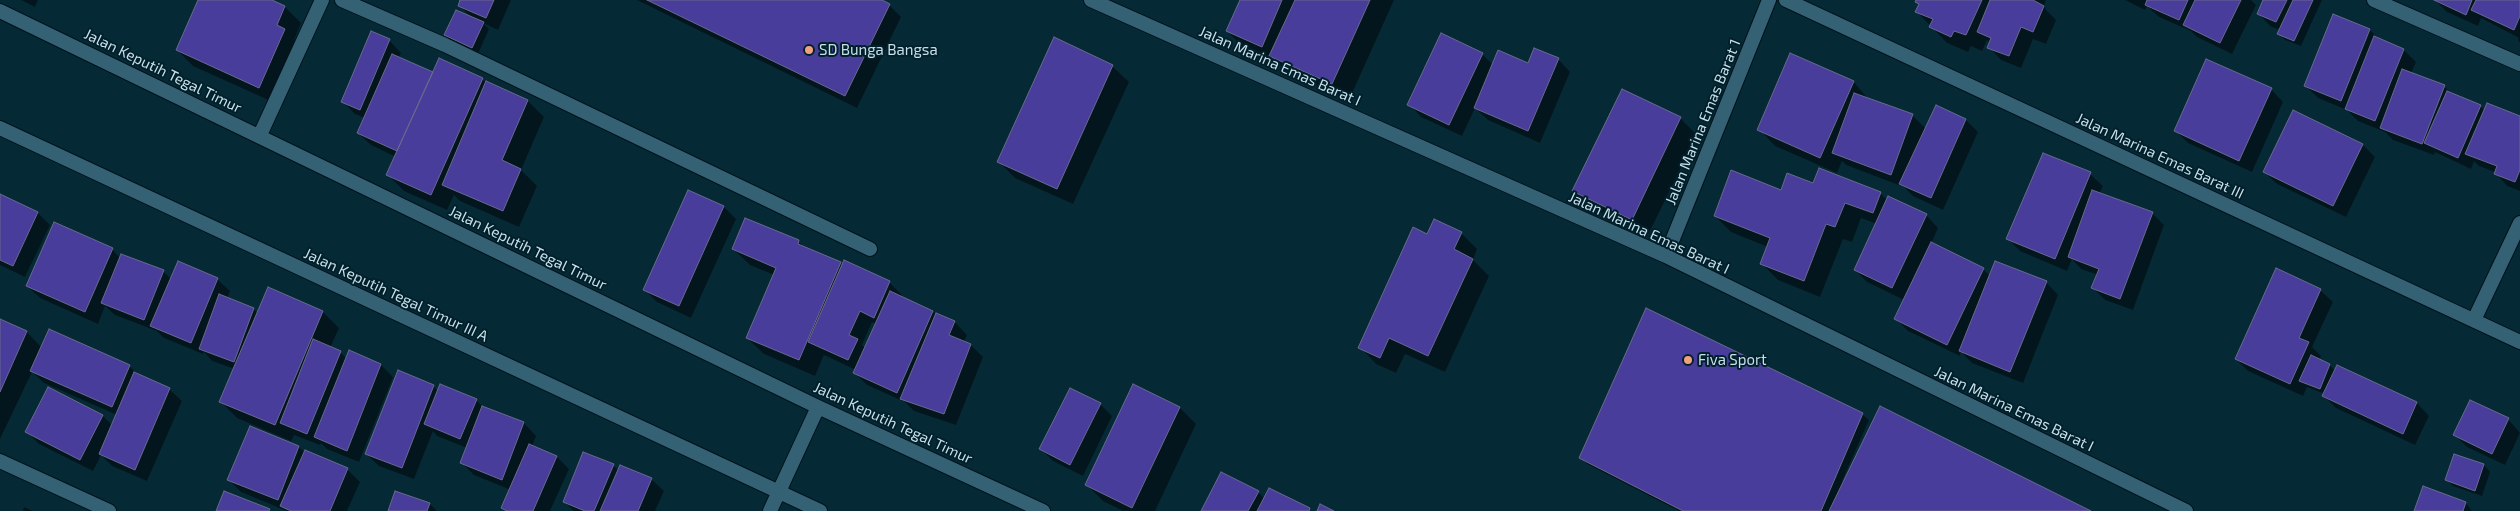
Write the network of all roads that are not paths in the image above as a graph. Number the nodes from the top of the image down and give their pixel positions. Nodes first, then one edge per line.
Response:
1 (322, 0) edge
2 (342, 0) edge
3 (1091, 0) edge
4 (1770, 0) edge
5 (1786, 0) edge
6 (2374, 0) edge
7 (0, 11) edge
8 (2520, 64) edge
9 (0, 128) edge
10 (260, 135) junction
11 (2520, 223) edge
12 (870, 249) dead end
13 (1666, 256) junction
14 (2474, 320) junction
15 (2520, 342) edge
16 (818, 407) junction
17 (0, 461) edge
18 (779, 492) junction
19 (109, 511) edge
20 (770, 511) edge
21 (820, 511) edge
22 (1043, 511) edge
23 (2186, 511) edge

1 - 10 street
2 - 12 street
3 - 13 street, Jalan Marina Emas Barat I
4 - 13 street, Jalan Marina Emas Barat 1
5 - 14 street, Jalan Marina Emas Barat III
6 - 8 street
7 - 10 street, Jalan Keputih Tegal Timur
9 - 18 street, Jalan Keputih Tegal Timur III A
10 - 16 street, Jalan Keputih Tegal Timur
11 - 14 street
13 - 23 street, Jalan Marina Emas Barat I
14 - 15 street, Jalan Marina Emas Barat III
16 - 18 street
16 - 22 street, Jalan Keputih Tegal Timur
17 - 19 street
18 - 20 street
18 - 21 street, Jalan Keputih Tegal Timur III A

